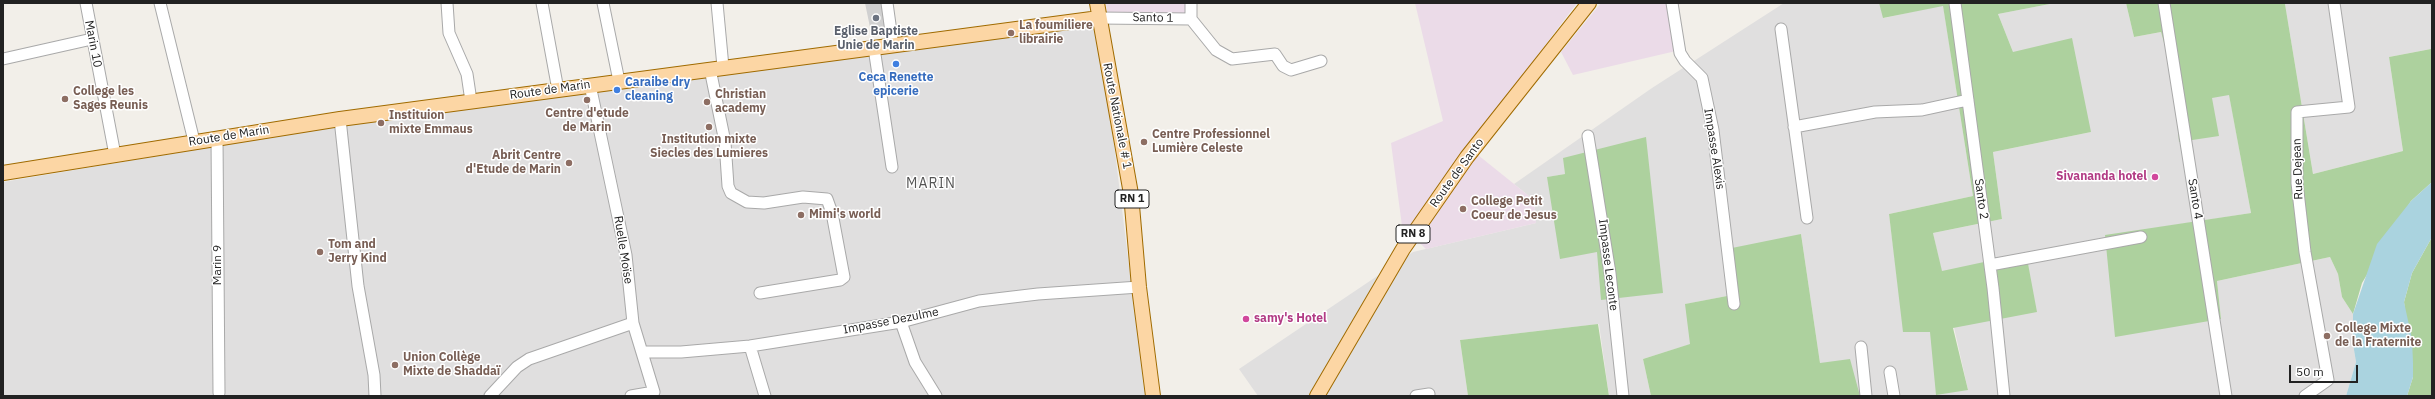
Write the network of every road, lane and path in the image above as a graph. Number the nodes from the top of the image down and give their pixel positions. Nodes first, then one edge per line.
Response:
1 (86, 3) edge
2 (160, 3) edge
3 (447, 3) edge
4 (542, 3) edge
5 (603, 3) edge
6 (717, 3) edge
7 (887, 3) edge
8 (1097, 3) edge
9 (1191, 3) edge
10 (1589, 3) edge
11 (1672, 3) edge
12 (1955, 3) edge
13 (2164, 3) edge
14 (2334, 3) edge
15 (1098, 18) junction
16 (1191, 19) junction
17 (1781, 29) dead end
18 (92, 39) junction
19 (893, 46) junction
20 (874, 48) junction
21 (3, 59) edge
22 (1321, 61) dead end
23 (717, 68) junction
24 (619, 81) junction
25 (590, 85) junction
26 (558, 90) junction
27 (1968, 100) junction
28 (471, 101) junction
29 (340, 119) junction
30 (1794, 127) junction
31 (1588, 136) dead end
32 (217, 138) junction
33 (194, 141) junction
34 (115, 155) junction
35 (892, 166) dead end
36 (3, 173) edge
37 (1807, 218) dead end
38 (2141, 237) dead end
39 (1990, 265) junction
40 (1139, 287) junction
41 (760, 293) dead end
42 (1734, 304) dead end
43 (901, 322) junction
44 (633, 323) junction
45 (750, 346) junction
46 (1860, 347) dead end
47 (642, 352) junction
48 (1890, 372) dead end
49 (219, 393) dead end
50 (1429, 394) dead end
51 (375, 396) edge
52 (490, 396) edge
53 (631, 396) edge
54 (765, 396) edge
55 (936, 396) edge
56 (1153, 396) edge
57 (1318, 396) edge
58 (1416, 396) edge
59 (1623, 396) edge
60 (1866, 396) edge
61 (1894, 396) edge
62 (2004, 396) edge
63 (2226, 396) edge
64 (2306, 396) edge

1 - 18 street, Marin 10
2 - 33 street
3 - 28 street
4 - 26 street
5 - 24 street
6 - 23 street
7 - 19 street
8 - 15 main road, Route Nationale # 1 / RN 1
9 - 16 street, Santo 1
10 - 57 main road, Route de Santo / RN 8
11 - 42 street, Impasse Alexis
12 - 27 street, Santo 2
13 - 63 street, Santo 4
14 - 64 street, Rue Dejean
15 - 16 street, Santo 1
15 - 19 main road, Route de Marin
15 - 40 main road, Route Nationale # 1 / RN 1
16 - 22 street
17 - 30 street
18 - 21 street
18 - 34 street, Marin 10
19 - 20 main road, Route de Marin
20 - 23 main road, Route de Marin
20 - 35 street
23 - 24 main road, Route de Marin
23 - 41 street
24 - 25 main road, Route de Marin
25 - 26 main road, Route de Marin
25 - 44 street, Ruelle Moïse
26 - 28 main road, Route de Marin
27 - 30 street
27 - 39 street, Santo 2
28 - 29 main road, Route de Marin
29 - 32 main road, Route de Marin
29 - 51 street
30 - 37 street
31 - 59 street, Impasse Leconte
32 - 33 main road, Route de Marin
32 - 49 street, Marin 9
33 - 34 main road, Route de Marin
34 - 36 main road, Route de Marin
38 - 39 street
39 - 62 street, Santo 2
40 - 43 street, Impasse Dezulme
40 - 56 main road, Route Nationale # 1 / RN 1
43 - 45 street, Impasse Dezulme
43 - 55 street
44 - 47 street, Ruelle Moïse
44 - 52 street
45 - 47 street, Impasse Dezulme
45 - 54 street
46 - 60 street
47 - 53 street, Ruelle Moïse
48 - 61 street
50 - 58 street

